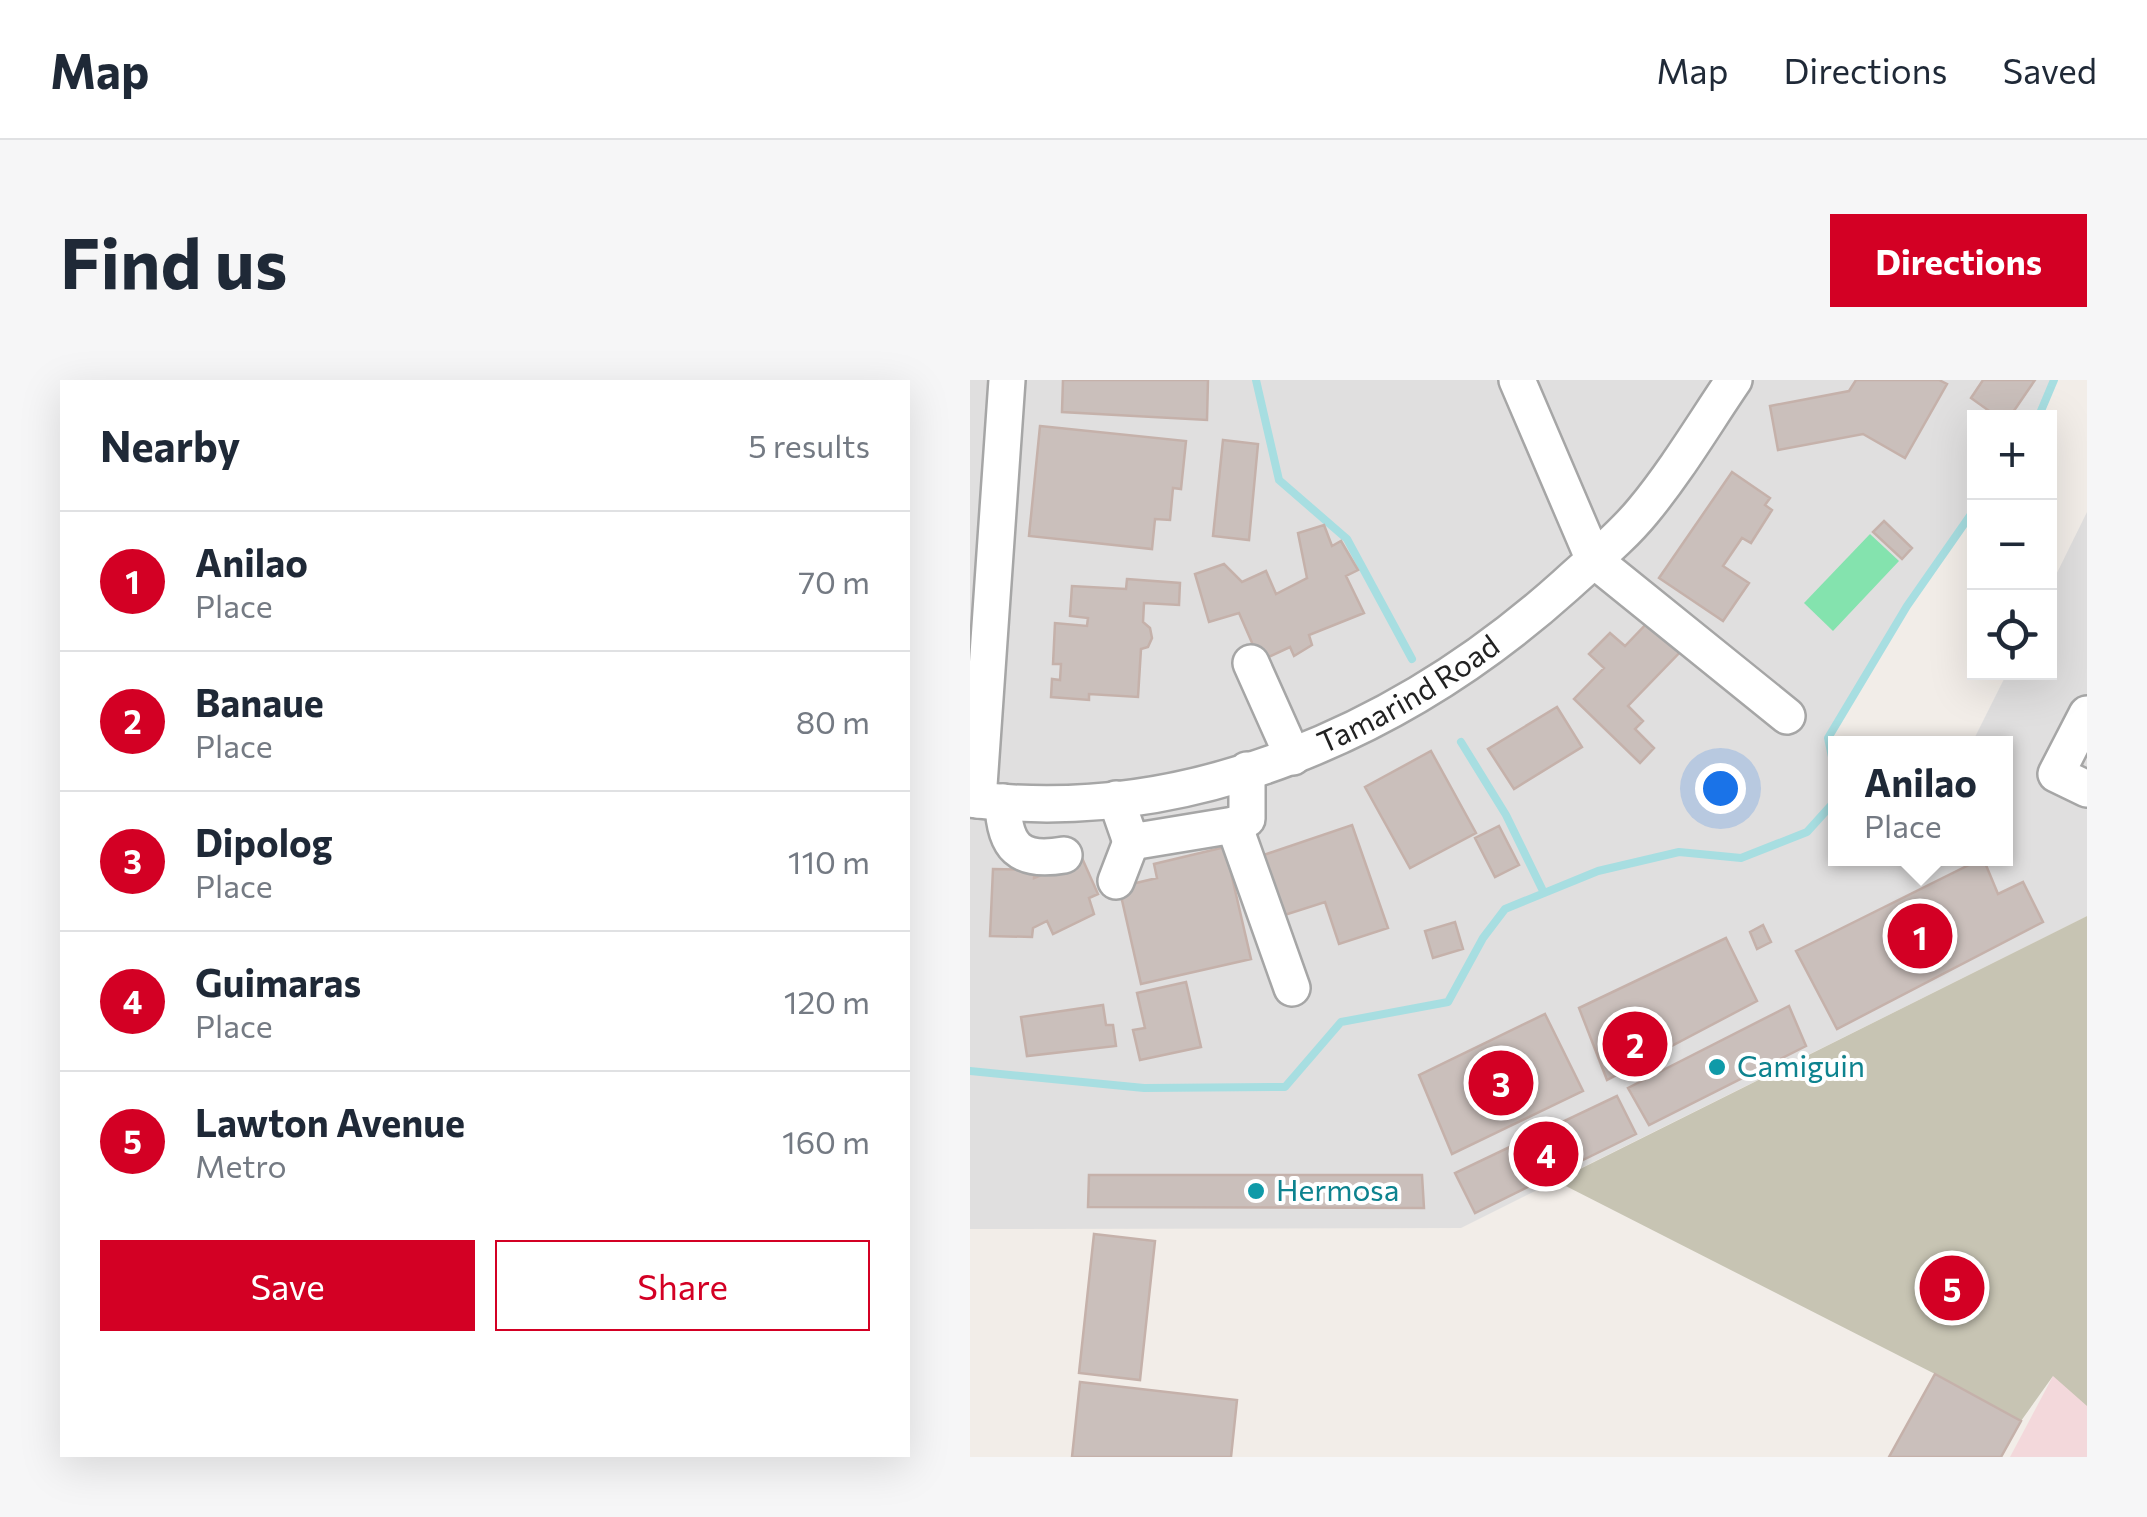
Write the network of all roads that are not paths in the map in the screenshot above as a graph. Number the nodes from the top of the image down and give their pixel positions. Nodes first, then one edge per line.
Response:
1 (1007, 380) edge
2 (1517, 380) edge
3 (1734, 380) edge
4 (1594, 560) junction
5 (1252, 663) dead end
6 (2087, 714) edge
7 (1787, 716) dead end
8 (1293, 757) junction
9 (1247, 770) junction
10 (2087, 788) edge
11 (1116, 799) junction
12 (984, 800) edge
13 (1234, 825) junction
14 (1131, 842) junction
15 (1064, 854) dead end
16 (1116, 881) dead end
17 (1292, 988) dead end

1 - 12 street
2 - 4 street
3 - 4 street, Tamarind Road
4 - 7 street
4 - 8 street, Tamarind Road
5 - 8 street
6 - 10 street
8 - 9 street, Tamarind Road
9 - 11 street, Tamarind Road
9 - 13 street
11 - 12 street, Tamarind Road
11 - 14 street
12 - 15 street
13 - 14 street
13 - 17 street
14 - 16 street

